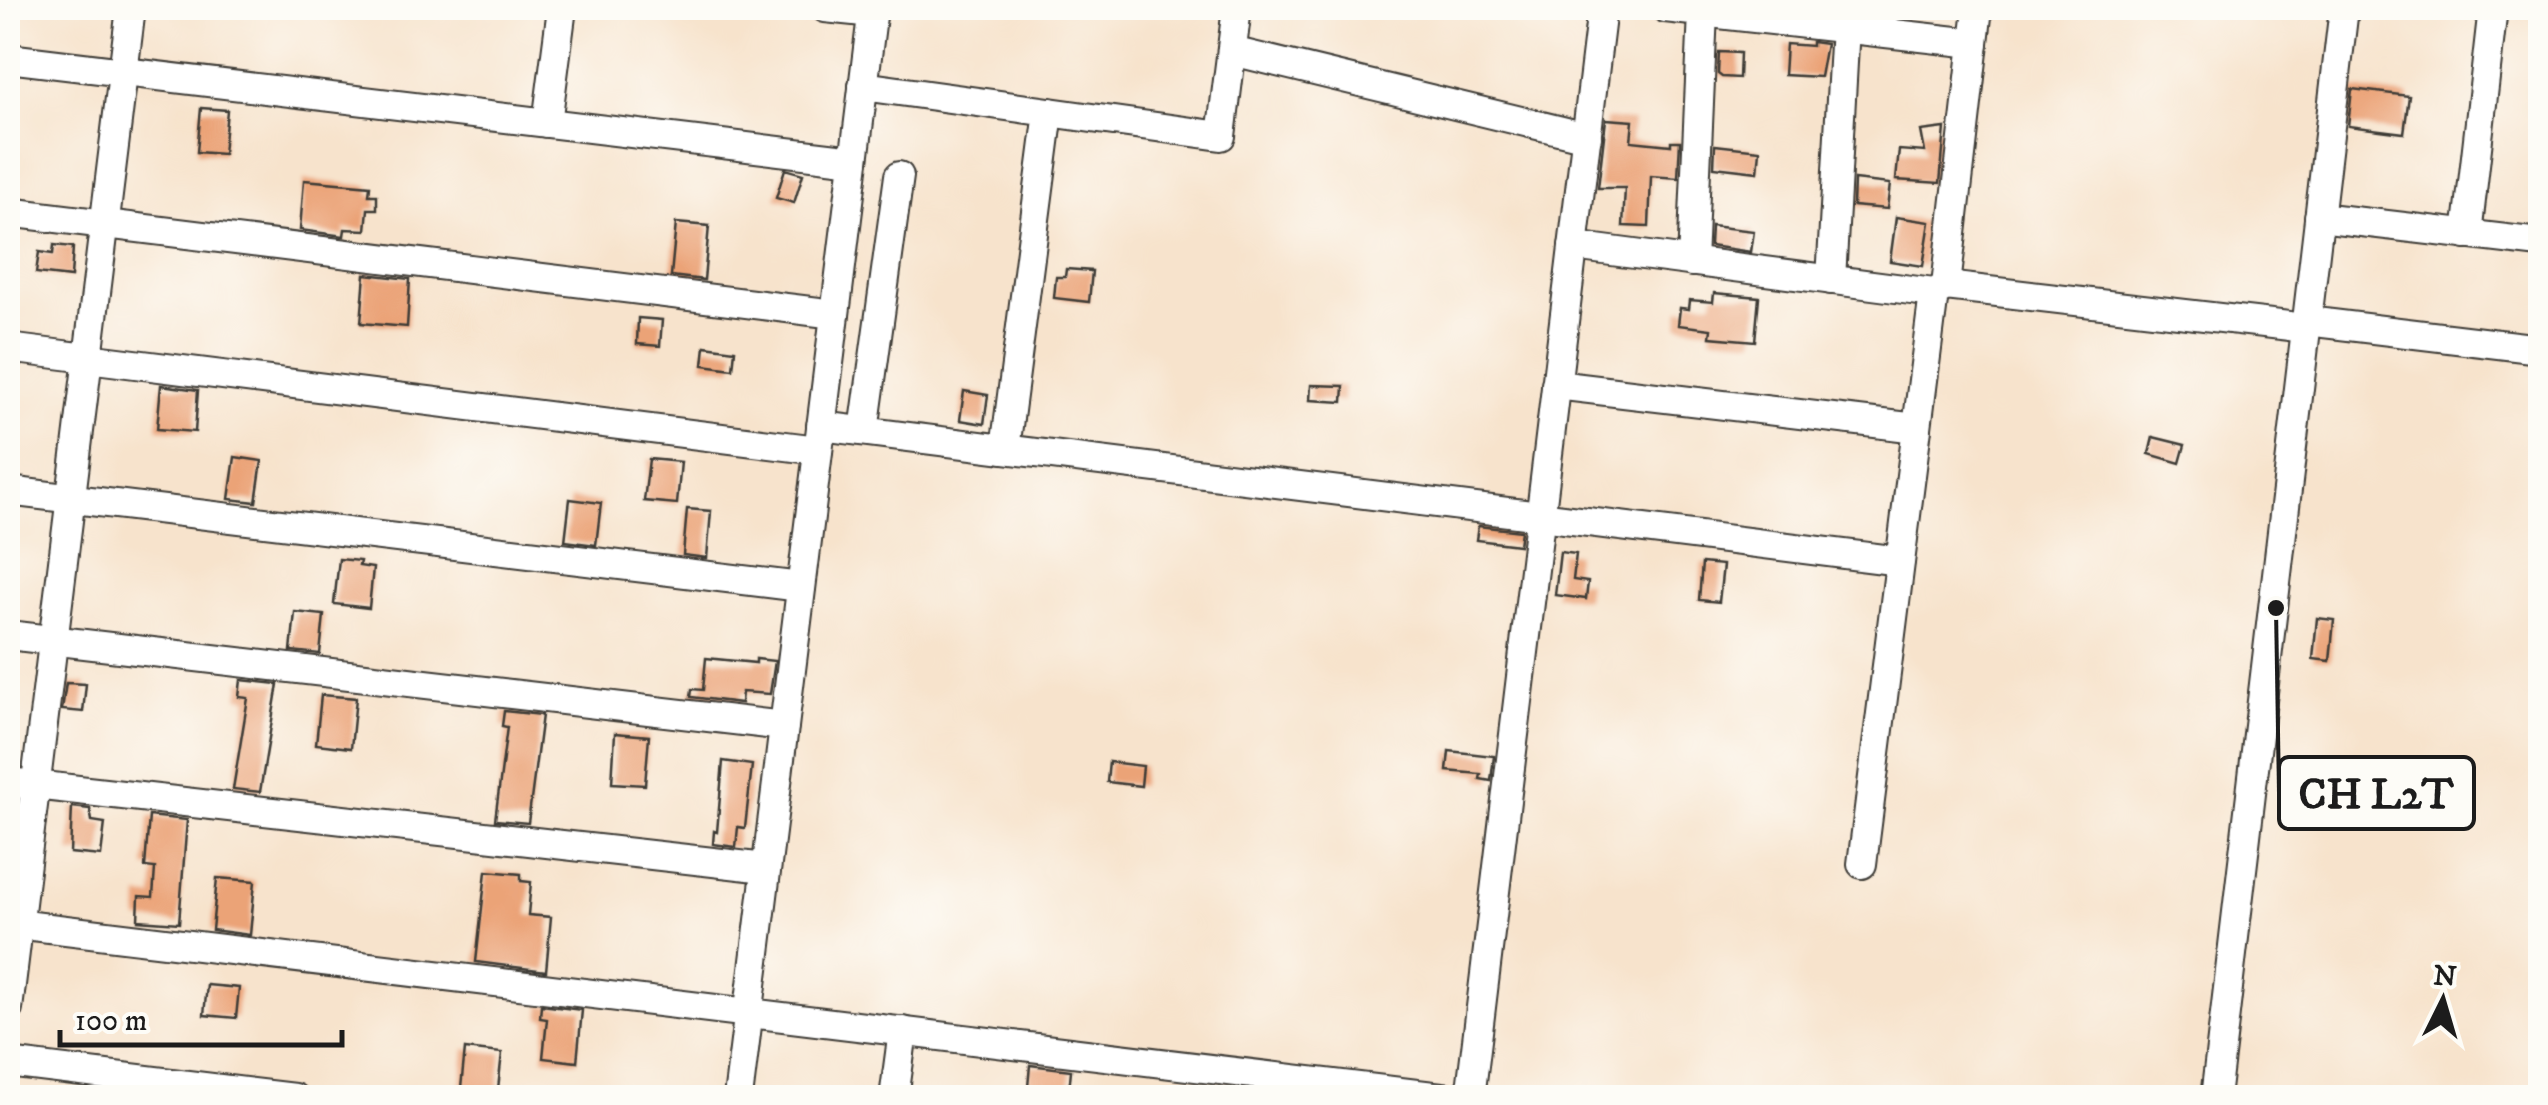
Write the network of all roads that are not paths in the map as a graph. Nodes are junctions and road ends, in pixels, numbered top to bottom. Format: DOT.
graph roads {
  1 [pos="131,8"];
  2 [pos="562,8"];
  3 [pos="825,8"];
  4 [pos="1237,8"];
  5 [pos="1602,8"];
  6 [pos="1665,8"];
  7 [pos="1978,8"];
  8 [pos="2344,8"];
  9 [pos="2494,8"];
  10 [pos="873,10"];
  11 [pos="1703,12"];
  12 [pos="1846,18"];
  13 [pos="1974,42"];
  14 [pos="1232,51"];
  15 [pos="8,58"];
  16 [pos="123,72"];
  17 [pos="864,86"];
  18 [pos="1050,112"];
  19 [pos="547,122"];
  20 [pos="1586,138"];
  21 [pos="854,160"];
  22 [pos="899,176"];
  23 [pos="8,212"];
  24 [pos="2319,217"];
  25 [pos="104,224"];
  26 [pos="2466,234"];
  27 [pos="2540,243"];
  28 [pos="1573,246"];
  29 [pos="1692,262"];
  30 [pos="1831,280"];
  31 [pos="1940,289"];
  32 [pos="835,314"];
  33 [pos="2306,325"];
  34 [pos="8,348"];
  35 [pos="2540,349"];
  36 [pos="88,358"];
  37 [pos="1556,385"];
  38 [pos="1917,428"];
  39 [pos="864,431"];
  40 [pos="820,438"];
  41 [pos="1005,449"];
  42 [pos="8,491"];
  43 [pos="71,498"];
  44 [pos="1540,516"];
  45 [pos="1900,561"];
  46 [pos="802,587"];
  47 [pos="8,635"];
  48 [pos="53,640"];
  49 [pos="784,726"];
  50 [pos="21,784"];
  51 [pos="1862,864"];
  52 [pos="766,868"];
  53 [pos="13,924"];
  54 [pos="8,1009"];
  55 [pos="748,1012"];
  56 [pos="903,1031"];
  57 [pos="8,1064"];
  58 [pos="294,1098"];
  59 [pos="738,1098"];
  60 [pos="894,1098"];
  61 [pos="1450,1098"];
  62 [pos="1470,1098"];
  63 [pos="2215,1098"];
  1 -- 16 [label="street"];
  2 -- 19 [label="street"];
  3 -- 10 [label="street"];
  4 -- 14 [label="street"];
  5 -- 20 [label="street"];
  6 -- 11 [label="street"];
  7 -- 13 [label="street"];
  8 -- 24 [label="street"];
  9 -- 26 [label="street"];
  10 -- 17 [label="street"];
  11 -- 12 [label="street"];
  11 -- 29 [label="street"];
  12 -- 13 [label="street"];
  12 -- 30 [label="street"];
  13 -- 31 [label="street"];
  14 -- 18 [label="street"];
  14 -- 20 [label="street"];
  15 -- 16 [label="street"];
  16 -- 19 [label="street"];
  16 -- 25 [label="street"];
  17 -- 18 [label="street"];
  17 -- 21 [label="street"];
  18 -- 41 [label="street"];
  19 -- 21 [label="street"];
  20 -- 28 [label="street"];
  21 -- 32 [label="street"];
  22 -- 39 [label="street"];
  23 -- 25 [label="street"];
  24 -- 26 [label="street"];
  24 -- 33 [label="street"];
  25 -- 32 [label="street"];
  25 -- 36 [label="street"];
  26 -- 27 [label="street"];
  28 -- 29 [label="street"];
  28 -- 37 [label="street"];
  29 -- 30 [label="street"];
  30 -- 31 [label="street"];
  31 -- 33 [label="street"];
  31 -- 38 [label="street"];
  32 -- 40 [label="street"];
  33 -- 35 [label="street"];
  33 -- 63 [label="street"];
  34 -- 36 [label="street"];
  36 -- 40 [label="street"];
  36 -- 43 [label="street"];
  37 -- 38 [label="street"];
  37 -- 44 [label="street"];
  38 -- 45 [label="street"];
  39 -- 40 [label="street"];
  39 -- 41 [label="street"];
  40 -- 46 [label="street"];
  41 -- 44 [label="street"];
  42 -- 43 [label="street"];
  43 -- 46 [label="street"];
  43 -- 48 [label="street"];
  44 -- 45 [label="street"];
  44 -- 62 [label="street"];
  45 -- 51 [label="street"];
  46 -- 49 [label="street"];
  47 -- 48 [label="street"];
  48 -- 49 [label="street"];
  48 -- 50 [label="street"];
  49 -- 52 [label="street"];
  50 -- 52 [label="street"];
  50 -- 53 [label="street"];
  52 -- 55 [label="street"];
  53 -- 54 [label="street"];
  53 -- 55 [label="street"];
  55 -- 56 [label="street"];
  55 -- 59 [label="street"];
  56 -- 60 [label="street"];
  56 -- 61 [label="street"];
  57 -- 58 [label="street"];
}
